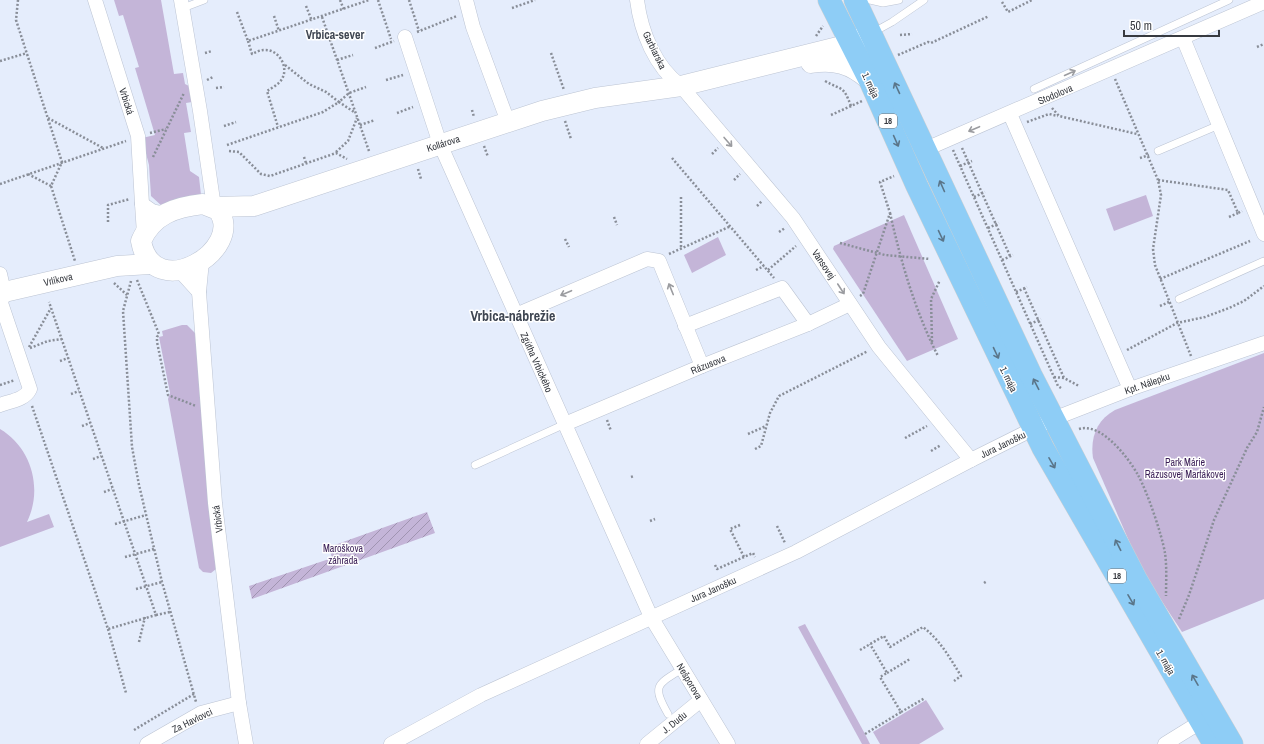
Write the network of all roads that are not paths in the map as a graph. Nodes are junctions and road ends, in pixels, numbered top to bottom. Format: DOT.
graph roads {
  1 [pos="95,0"];
  2 [pos="204,0"];
  3 [pos="638,0"];
  4 [pos="829,0"];
  5 [pos="855,0"];
  6 [pos="870,0"];
  7 [pos="899,0"];
  8 [pos="924,0"];
  9 [pos="1229,0"];
  10 [pos="1264,2"];
  11 [pos="182,4"];
  12 [pos="468,6"];
  13 [pos="872,33"];
  14 [pos="1183,38"];
  15 [pos="399,40"];
  16 [pos="851,42"];
  17 [pos="754,67"];
  18 [pos="675,81"];
  19 [pos="868,89"];
  20 [pos="1038,94"];
  21 [pos="1013,120"];
  22 [pos="508,122"];
  23 [pos="1219,125"];
  24 [pos="440,144"];
  25 [pos="926,149"];
  26 [pos="1158,151"];
  27 [pos="139,201"];
  28 [pos="254,206"];
  29 [pos="214,207"];
  30 [pos="165,214"];
  31 [pos="1264,234"];
  32 [pos="222,236"];
  33 [pos="143,237"];
  34 [pos="202,261"];
  35 [pos="1264,261"];
  36 [pos="150,264"];
  37 [pos="180,271"];
  38 [pos="120,275"];
  39 [pos="1,286"];
  40 [pos="199,292"];
  41 [pos="1179,299"];
  42 [pos="850,304"];
  43 [pos="516,315"];
  44 [pos="808,324"];
  45 [pos="685,326"];
  46 [pos="1264,343"];
  47 [pos="702,366"];
  48 [pos="1130,389"];
  49 [pos="0,405"];
  50 [pos="1053,419"];
  51 [pos="565,424"];
  52 [pos="1033,429"];
  53 [pos="971,460"];
  54 [pos="475,465"];
  55 [pos="651,617"];
  56 [pos="682,668"];
  57 [pos="701,700"];
  58 [pos="239,702"];
  59 [pos="668,714"];
  60 [pos="1208,718"];
  61 [pos="147,744"];
  62 [pos="246,744"];
  63 [pos="391,744"];
  64 [pos="647,744"];
  65 [pos="728,744"];
  66 [pos="1165,744"];
  67 [pos="1214,744"];
  68 [pos="1232,744"];
  1 -- 27 [label="street, Vrbická"];
  2 -- 11 [label="lane"];
  3 -- 18 [label="street, Garbiarska"];
  4 -- 16 [label="main road, 1. mája / 18"];
  5 -- 13 [label="main road, 1. mája / 18"];
  6 -- 7 [label="lane"];
  8 -- 13 [label="lane"];
  20 -- 9 [label="lane, one-way"];
  10 -- 14 [label="street, Stodolova"];
  11 -- 29 [label="street"];
  12 -- 22 [label="street"];
  13 -- 16 [label="street, Kollárova"];
  25 -- 13 [label="main road, 1. mája / 18, one-way"];
  14 -- 20 [label="street, Stodolova"];
  14 -- 23 [label="street"];
  15 -- 24 [label="street, Zgútha Vrbického"];
  16 -- 17 [label="street, Kollárova"];
  16 -- 19 [label="main road, 1. mája / 18"];
  17 -- 18 [label="street, Kollárova"];
  17 -- 19 [label="street"];
  18 -- 22 [label="street, Kollárova"];
  18 -- 42 [label="street, Vansovej, one-way"];
  19 -- 52 [label="main road, 1. mája / 18, one-way"];
  20 -- 21 [label="street, Stodolova"];
  21 -- 25 [label="street, Stodolova, one-way"];
  21 -- 48 [label="street"];
  22 -- 24 [label="street, Kollárova"];
  23 -- 26 [label="lane"];
  23 -- 31 [label="street"];
  24 -- 28 [label="street, Kollárova"];
  24 -- 43 [label="street, Zgútha Vrbického"];
  50 -- 25 [label="main road, 1. mája / 18, one-way"];
  27 -- 30 [label="street"];
  27 -- 33 [label="street, Vrbická"];
  28 -- 29 [label="street, Kollárova"];
  28 -- 32 [label="street, Kollárova"];
  29 -- 30 [label="street"];
  29 -- 32 [label="street"];
  30 -- 33 [label="street"];
  32 -- 34 [label="street"];
  33 -- 36 [label="street"];
  33 -- 38 [label="street"];
  34 -- 37 [label="street"];
  34 -- 40 [label="street, Vrbická"];
  35 -- 41 [label="lane"];
  36 -- 37 [label="street"];
  36 -- 38 [label="street, Vrlíkova"];
  37 -- 40 [label="street"];
  38 -- 39 [label="street, Vrlíkova"];
  39 -- 49 [label="street"];
  40 -- 58 [label="street, Vrbická"];
  42 -- 44 [label="street, Rázusova"];
  42 -- 53 [label="street, Vansovej"];
  45 -- 43 [label="street, one-way"];
  43 -- 51 [label="street, Zgútha Vrbického"];
  44 -- 45 [label="street"];
  44 -- 47 [label="street, Rázusova"];
  45 -- 47 [label="street"];
  46 -- 48 [label="street, Kpt. Nálepku"];
  47 -- 51 [label="street, Rázusova"];
  48 -- 50 [label="street, Kpt. Nálepku"];
  50 -- 52 [label="street, Kpt. Nálepku"];
  60 -- 50 [label="main road, 1. mája / 18, one-way"];
  51 -- 54 [label="lane"];
  51 -- 55 [label="street, Zgútha Vrbického"];
  52 -- 53 [label="street, Jura Janošku"];
  52 -- 60 [label="main road, 1. mája / 18, one-way"];
  53 -- 55 [label="street, Jura Janošku"];
  55 -- 56 [label="street, Nešporova"];
  55 -- 63 [label="street, Jura Janošku"];
  56 -- 57 [label="street, Nešporova"];
  56 -- 59 [label="lane"];
  57 -- 64 [label="street, J. Dudu"];
  57 -- 65 [label="street, Nešporova"];
  58 -- 61 [label="street, Za Havlovci"];
  58 -- 62 [label="street, Vrbická"];
  60 -- 66 [label="street"];
  60 -- 67 [label="main road, 1. mája / 18"];
  60 -- 68 [label="main road, 1. mája / 18"];
}
